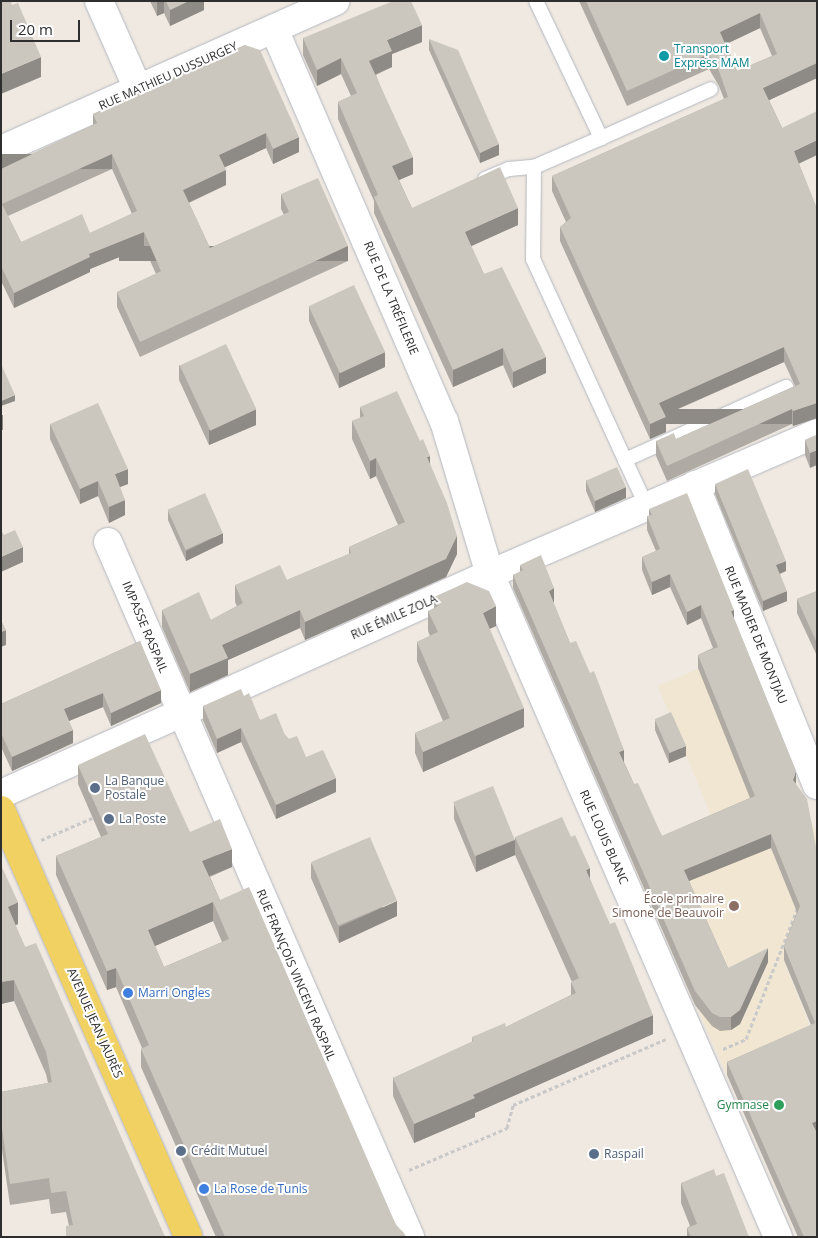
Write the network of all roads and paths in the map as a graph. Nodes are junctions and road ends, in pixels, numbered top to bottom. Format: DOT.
graph roads {
  1 [pos="99,1"];
  2 [pos="335,1"];
  3 [pos="536,1"];
  4 [pos="274,29"];
  5 [pos="138,89"];
  6 [pos="711,89"];
  7 [pos="601,138"];
  8 [pos="1,150"];
  9 [pos="534,167"];
  10 [pos="475,184"];
  11 [pos="786,387"];
  12 [pos="817,432"];
  13 [pos="625,460"];
  14 [pos="695,485"];
  15 [pos="641,494"];
  16 [pos="108,542"];
  17 [pos="490,574"];
  18 [pos="182,712"];
  19 [pos="817,785"];
  20 [pos="1,794"];
  21 [pos="1,810"];
  22 [pos="92,818"];
  23 [pos="38,841"];
  24 [pos="799,904"];
  25 [pos="688,1030"];
  26 [pos="714,1053"];
  27 [pos="386,1181"];
  28 [pos="188,1237"];
  29 [pos="410,1237"];
  30 [pos="778,1237"];
  1 -- 5 [label="street"];
  2 -- 4 [label="street, RUE MATHIEU DUSSURGEY"];
  3 -- 7 [label="lane"];
  4 -- 5 [label="street, RUE MATHIEU DUSSURGEY"];
  4 -- 17 [label="street, RUE DE LA TRÉFILERIE"];
  5 -- 8 [label="street, RUE MATHIEU DUSSURGEY"];
  6 -- 7 [label="lane"];
  7 -- 9 [label="lane"];
  9 -- 10 [label="lane"];
  9 -- 13 [label="lane"];
  11 -- 13 [label="lane"];
  12 -- 14 [label="street, RUE ÉMILE ZOLA"];
  13 -- 15 [label="lane"];
  14 -- 17 [label="street, RUE ÉMILE ZOLA"];
  14 -- 19 [label="street, RUE MADIER DE MONTJAU"];
  16 -- 18 [label="street, IMPASSE RASPAIL"];
  17 -- 18 [label="street, RUE ÉMILE ZOLA"];
  17 -- 25 [label="street, RUE LOUIS BLANC"];
  18 -- 20 [label="street, RUE ÉMILE ZOLA"];
  18 -- 27 [label="street, RUE FRANÇOIS VINCENT RASPAIL"];
  21 -- 28 [label="main road, AVENUE JEAN JAURÈS"];
  22 -- 23 [label="path"];
  24 -- 26 [label="path"];
  25 -- 27 [label="path"];
  25 -- 30 [label="street, RUE LOUIS BLANC"];
  27 -- 29 [label="street, RUE FRANÇOIS VINCENT RASPAIL"];
}
